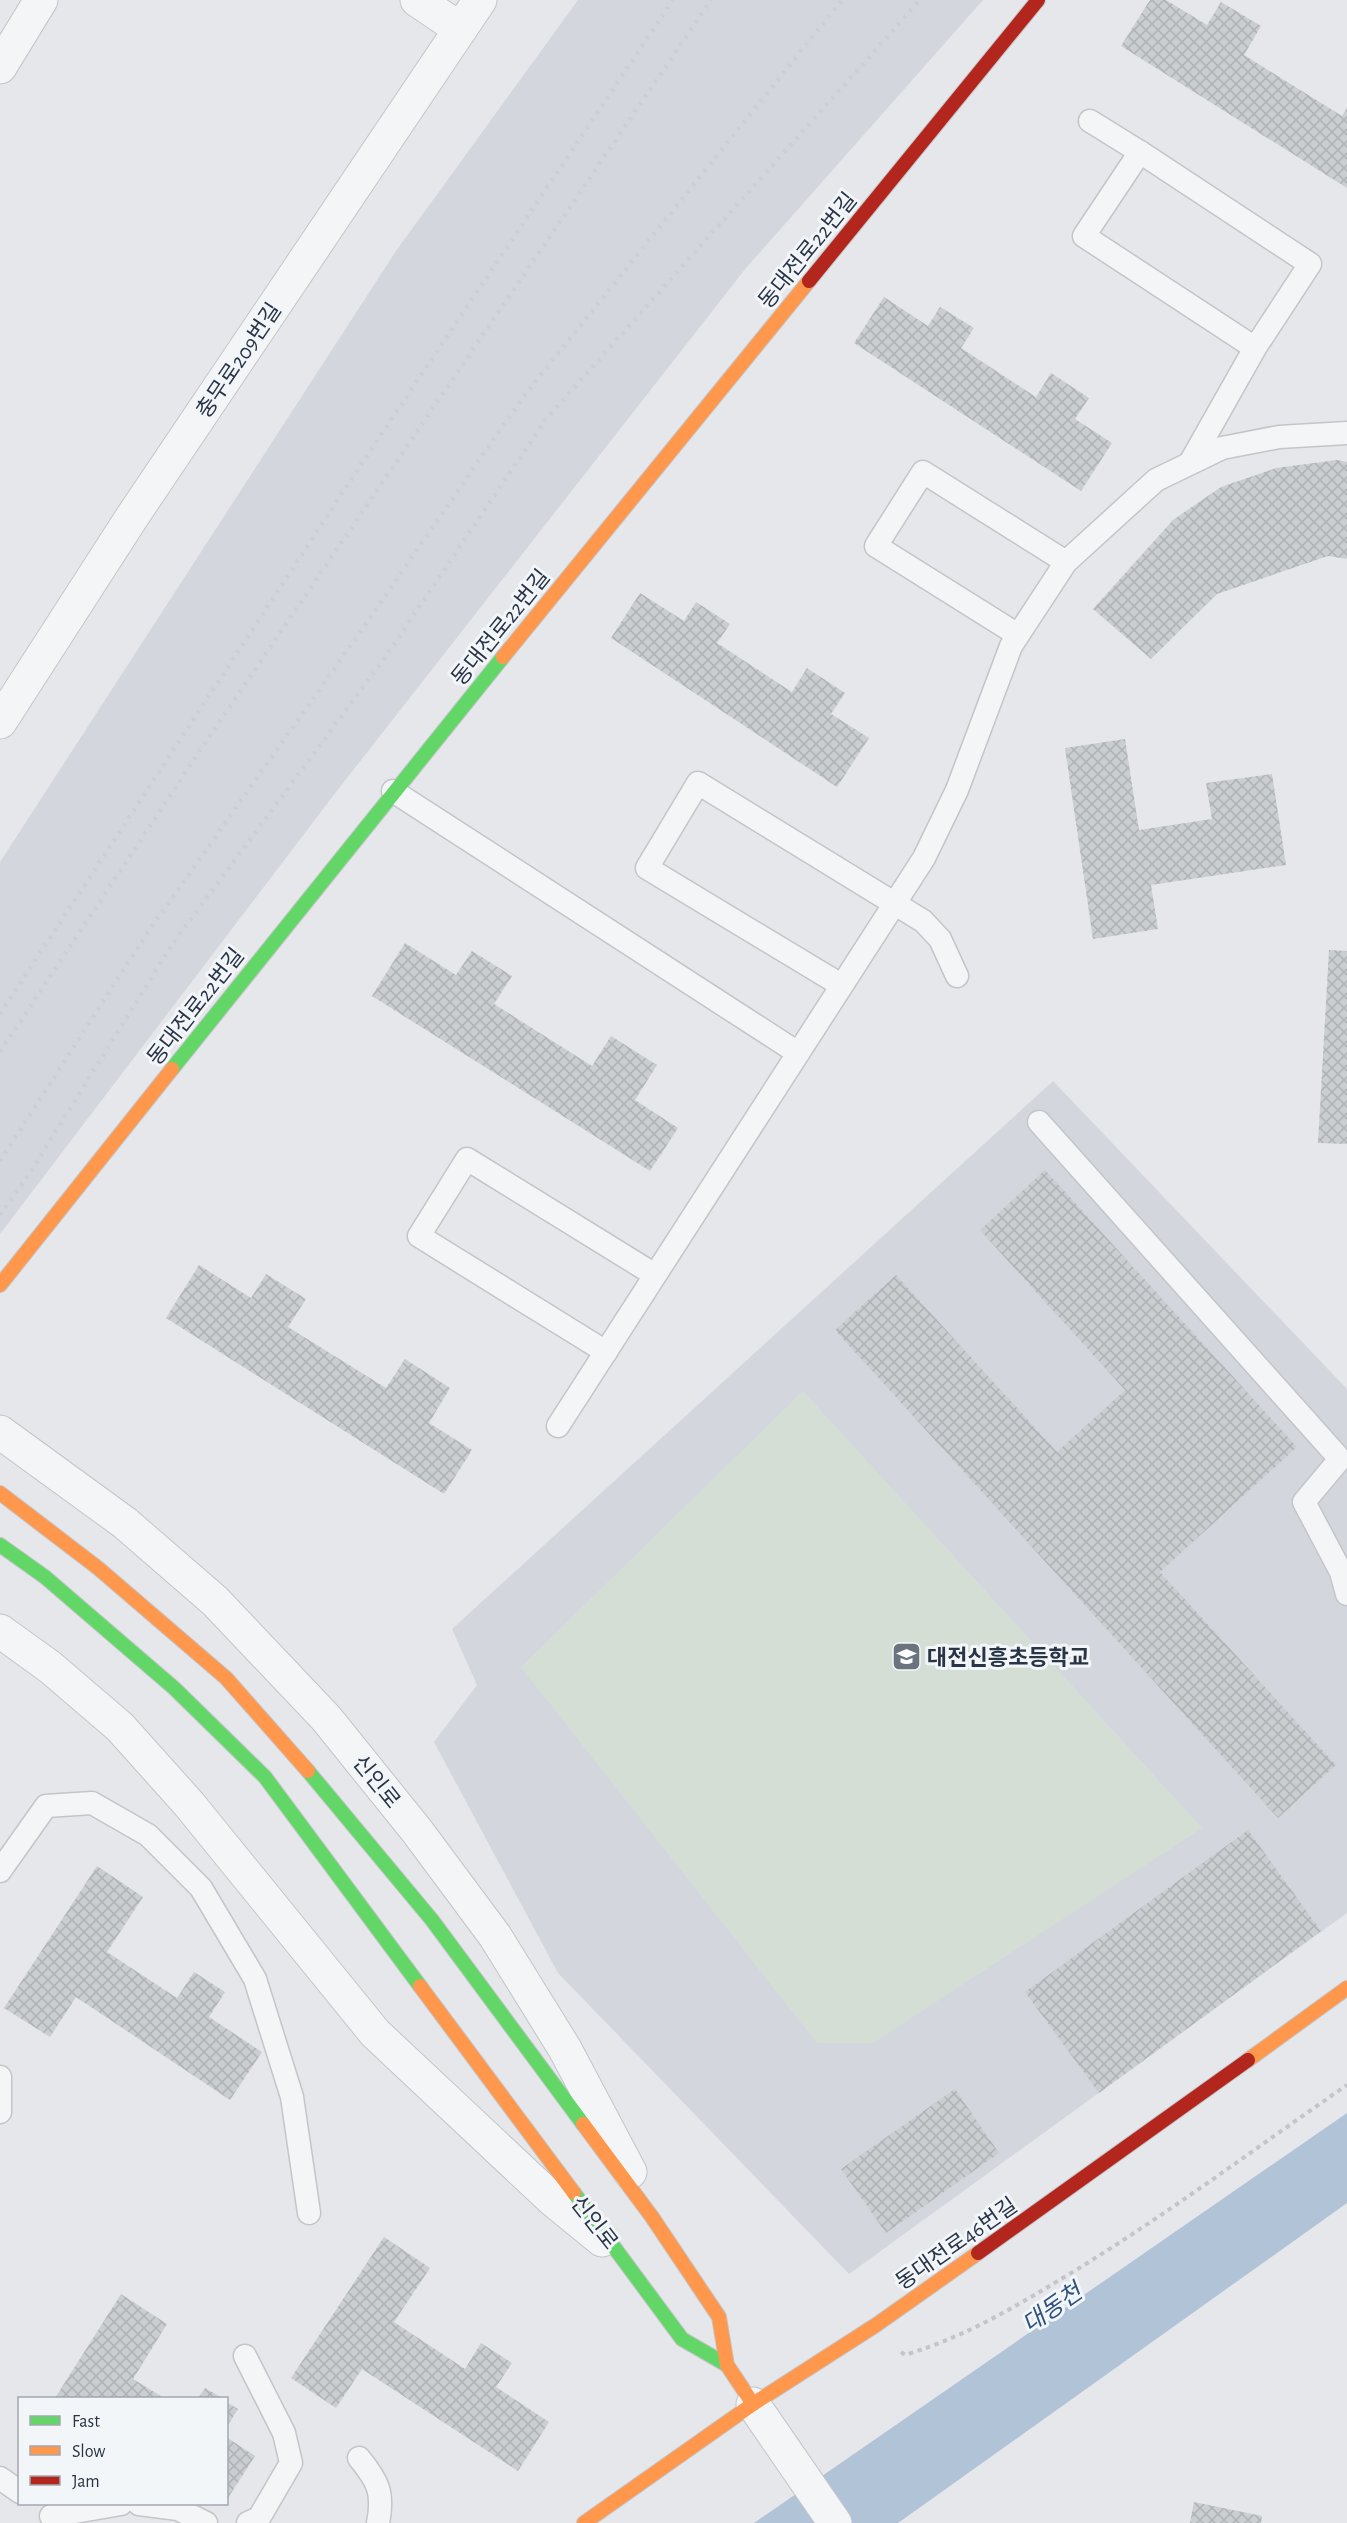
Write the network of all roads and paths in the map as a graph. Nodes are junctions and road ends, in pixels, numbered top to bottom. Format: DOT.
graph roads {
  1 [pos="41,0"];
  2 [pos="417,0"];
  3 [pos="480,0"];
  4 [pos="1038,0"];
  5 [pos="460,29"];
  6 [pos="0,67"];
  7 [pos="1090,121"];
  8 [pos="1140,152"];
  9 [pos="1255,348"];
  10 [pos="1347,433"];
  11 [pos="1190,463"];
  12 [pos="1066,562"];
  13 [pos="1018,635"];
  14 [pos="0,722"];
  15 [pos="393,791"];
  16 [pos="895,902"];
  17 [pos="957,976"];
  18 [pos="841,986"];
  19 [pos="798,1053"];
  20 [pos="1039,1122"];
  21 [pos="655,1275"];
  22 [pos="0,1285"];
  23 [pos="606,1352"];
  24 [pos="558,1426"];
  25 [pos="0,1432"];
  26 [pos="0,1493"];
  27 [pos="0,1545"];
  28 [pos="1347,1594"];
  29 [pos="0,1631"];
  30 [pos="0,1871"];
  31 [pos="1347,1988"];
  32 [pos="0,2078"];
  33 [pos="1347,2085"];
  34 [pos="0,2112"];
  35 [pos="309,2213"];
  36 [pos="652,2217"];
  37 [pos="621,2255"];
  38 [pos="876,2325"];
  39 [pos="245,2356"];
  40 [pos="727,2365"];
  41 [pos="753,2404"];
  42 [pos="359,2458"];
  43 [pos="0,2478"];
  44 [pos="18,2491"];
  45 [pos="114,2505"];
  46 [pos="147,2505"];
  47 [pos="46,2514"];
  48 [pos="258,2521"];
  49 [pos="206,2523"];
  50 [pos="378,2523"];
  51 [pos="584,2523"];
  52 [pos="835,2523"];
  1 -- 6 [label="street"];
  2 -- 5 [label="street"];
  3 -- 5 [label="street, 충무로209번길"];
  4 -- 15 [label="street, 동대전로22번길"];
  5 -- 14 [label="street, 충무로209번길"];
  7 -- 8 [label="lane"];
  8 -- 9 [label="lane"];
  8 -- 9 [label="lane"];
  9 -- 11 [label="lane"];
  10 -- 11 [label="lane"];
  11 -- 12 [label="lane"];
  12 -- 13 [label="lane"];
  12 -- 13 [label="lane"];
  13 -- 16 [label="lane"];
  15 -- 19 [label="lane"];
  15 -- 22 [label="street, 동대전로22번길"];
  16 -- 17 [label="lane"];
  16 -- 18 [label="lane"];
  16 -- 18 [label="lane"];
  18 -- 19 [label="lane"];
  19 -- 21 [label="lane"];
  20 -- 28 [label="lane"];
  21 -- 23 [label="lane"];
  21 -- 23 [label="lane"];
  23 -- 24 [label="lane"];
  25 -- 36 [label="street, 신인로"];
  26 -- 36 [label="street, 신인로"];
  27 -- 37 [label="street, 신인로"];
  29 -- 37 [label="street, 신인로"];
  30 -- 35 [label="lane"];
  31 -- 38 [label="street, 동대전로46번길"];
  32 -- 34 [label="lane"];
  33 -- 38 [label="path"];
  36 -- 40 [label="street, 신인로"];
  37 -- 40 [label="street, 신인로"];
  38 -- 41 [label="street, 동대전로46번길"];
  39 -- 48 [label="lane"];
  40 -- 41 [label="street, 신인로"];
  41 -- 51 [label="street, 동대전로46번길"];
  41 -- 52 [label="street"];
  42 -- 50 [label="lane"];
  43 -- 44 [label="lane"];
  45 -- 47 [label="lane"];
  46 -- 49 [label="lane"];
}
